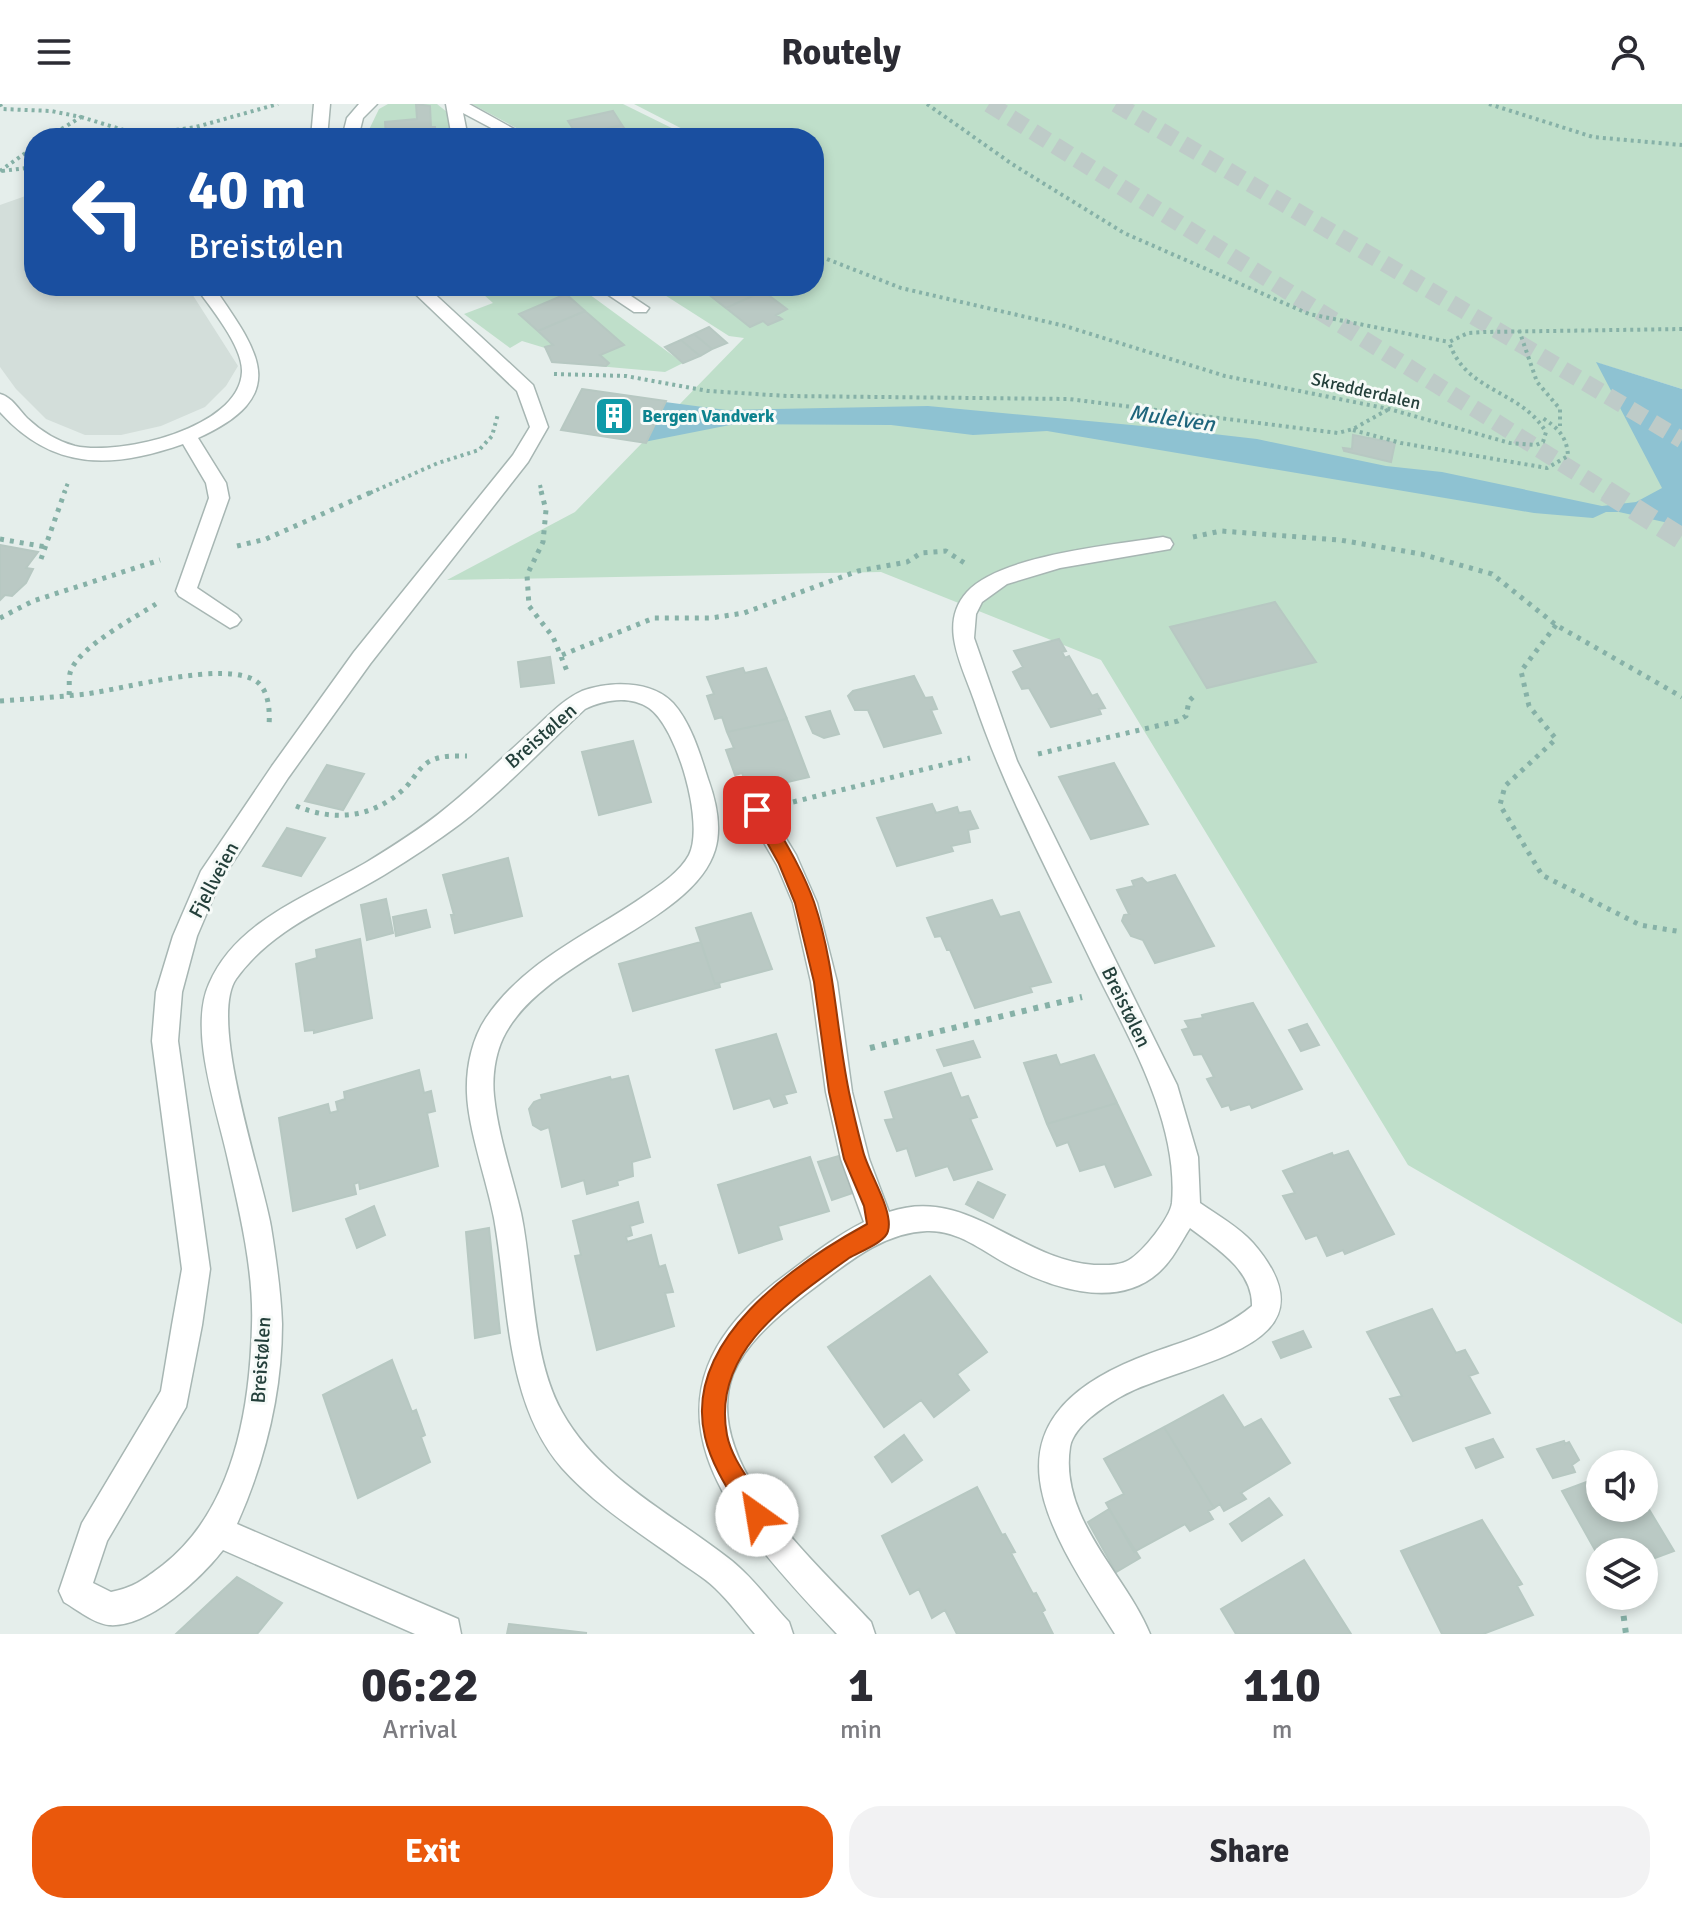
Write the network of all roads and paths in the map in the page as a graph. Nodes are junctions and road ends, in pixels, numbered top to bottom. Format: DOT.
graph roads {
  1 [pos="278,104"];
  2 [pos="322,104"];
  3 [pos="369,104"];
  4 [pos="455,104"];
  5 [pos="927,104"];
  6 [pos="1489,104"];
  7 [pos="1,108"];
  8 [pos="81,117"];
  9 [pos="63,128"];
  10 [pos="117,128"];
  11 [pos="189,128"];
  12 [pos="320,128"];
  13 [pos="352,128"];
  14 [pos="459,128"];
  15 [pos="502,128"];
  16 [pos="1682,145"];
  17 [pos="24,154"];
  18 [pos="24,168"];
  19 [pos="0,171"];
  20 [pos="824,258"];
  21 [pos="210,296"];
  22 [pos="427,296"];
  23 [pos="620,296"];
  24 [pos="640,308"];
  25 [pos="1682,329"];
  26 [pos="1519,330"];
  27 [pos="1449,342"];
  28 [pos="503,367"];
  29 [pos="0,400"];
  30 [pos="1389,409"];
  31 [pos="1532,411"];
  32 [pos="1560,427"];
  33 [pos="1353,429"];
  34 [pos="187,436"];
  35 [pos="79,453"];
  36 [pos="521,458"];
  37 [pos="0,539"];
  38 [pos="1163,544"];
  39 [pos="46,547"];
  40 [pos="199,554"];
  41 [pos="41,559"];
  42 [pos="191,577"];
  43 [pos="1000,579"];
  44 [pos="0,618"];
  45 [pos="230,620"];
  46 [pos="1556,625"];
  47 [pos="562,655"];
  48 [pos="1196,694"];
  49 [pos="69,695"];
  50 [pos="1682,697"];
  51 [pos="0,701"];
  52 [pos="577,703"];
  53 [pos="475,755"];
  54 [pos="1004,756"];
  55 [pos="280,772"];
  56 [pos="757,810"];
  57 [pos="1682,932"];
  58 [pos="1089,995"];
  59 [pos="858,1051"];
  60 [pos="1186,1209"];
  61 [pos="879,1229"];
  62 [pos="217,1531"];
  63 [pos="75,1591"];
  64 [pos="1623,1610"];
  65 [pos="446,1631"];
  66 [pos="777,1634"];
  67 [pos="859,1634"];
  68 [pos="1134,1634"];
  69 [pos="1626,1634"];
  1 -- 11 [label="path"];
  2 -- 12 [label="street"];
  3 -- 13 [label="street"];
  4 -- 14 [label="street"];
  4 -- 15 [label="street"];
  5 -- 27 [label="path"];
  6 -- 16 [label="path"];
  7 -- 8 [label="path"];
  8 -- 9 [label="path"];
  8 -- 10 [label="path"];
  17 -- 19 [label="path"];
  18 -- 19 [label="path"];
  20 -- 30 [label="path, Skredderdalen"];
  21 -- 34 [label="street"];
  22 -- 28 [label="street, Fjellveien"];
  23 -- 24 [label="street"];
  25 -- 26 [label="path"];
  26 -- 27 [label="path"];
  26 -- 32 [label="path"];
  27 -- 31 [label="path"];
  28 -- 33 [label="path"];
  28 -- 36 [label="street, Fjellveien"];
  28 -- 40 [label="path"];
  29 -- 35 [label="street"];
  30 -- 31 [label="path, Skredderdalen"];
  30 -- 33 [label="path"];
  31 -- 32 [label="path"];
  32 -- 33 [label="path"];
  34 -- 35 [label="street"];
  34 -- 40 [label="street"];
  35 -- 39 [label="path"];
  36 -- 47 [label="path"];
  36 -- 55 [label="street, Fjellveien"];
  37 -- 39 [label="path"];
  38 -- 43 [label="street, Breistølen"];
  38 -- 46 [label="path"];
  39 -- 41 [label="path"];
  40 -- 42 [label="street"];
  40 -- 44 [label="path"];
  42 -- 45 [label="street"];
  42 -- 49 [label="path"];
  43 -- 47 [label="path"];
  43 -- 54 [label="street, Breistølen"];
  46 -- 50 [label="path"];
  46 -- 57 [label="path"];
  47 -- 52 [label="path"];
  48 -- 54 [label="path"];
  49 -- 51 [label="path"];
  49 -- 55 [label="path"];
  52 -- 62 [label="street, Breistølen"];
  52 -- 66 [label="street, Breistølen"];
  53 -- 55 [label="path"];
  54 -- 56 [label="path"];
  54 -- 60 [label="street, Breistølen"];
  55 -- 63 [label="street, Fjellveien"];
  56 -- 61 [label="street"];
  58 -- 59 [label="path"];
  60 -- 61 [label="street"];
  60 -- 68 [label="street"];
  61 -- 67 [label="street"];
  62 -- 63 [label="street, Breistølen"];
  62 -- 65 [label="street"];
  64 -- 69 [label="path"];
}
